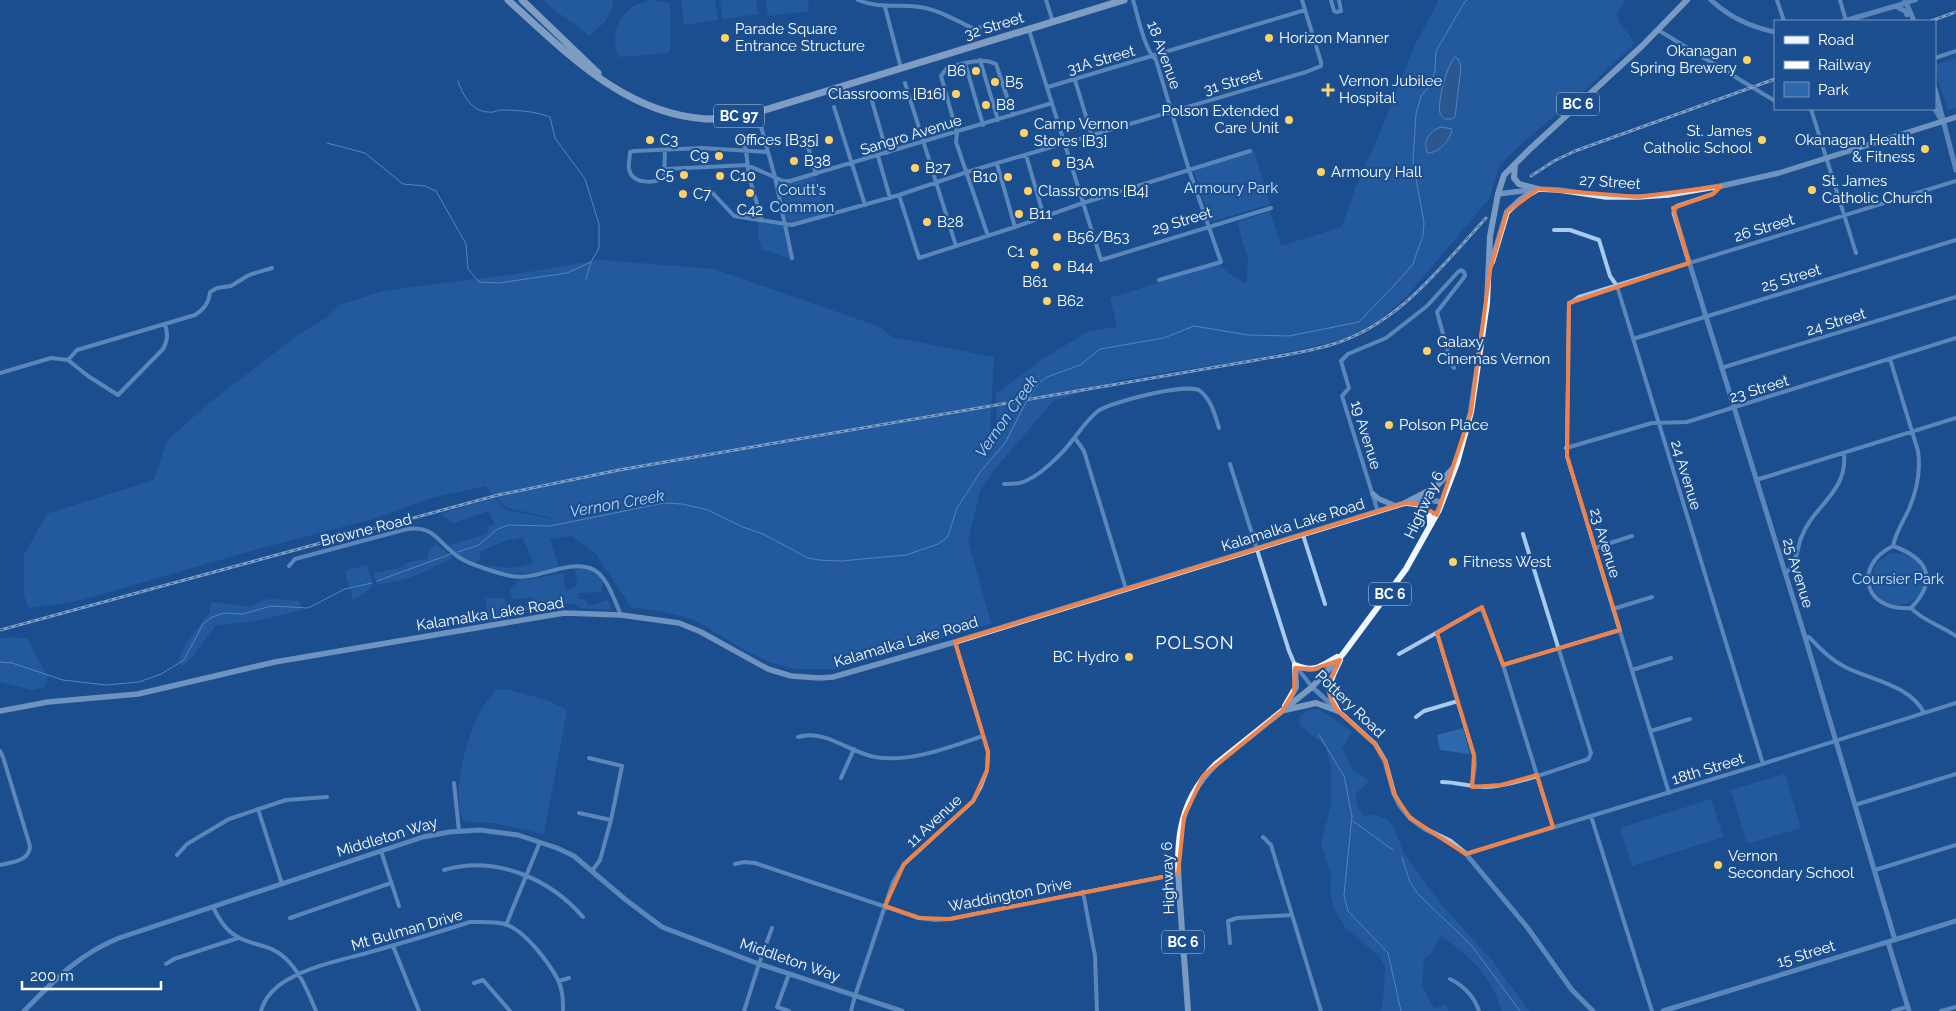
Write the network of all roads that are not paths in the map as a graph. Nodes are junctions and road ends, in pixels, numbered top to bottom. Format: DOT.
graph roads {
  1 [pos="508,0"];
  2 [pos="522,0"];
  3 [pos="858,0"];
  4 [pos="1046,0"];
  5 [pos="1124,0"];
  6 [pos="1133,0"];
  7 [pos="1302,0"];
  8 [pos="1331,0"];
  9 [pos="1339,0"];
  10 [pos="1681,0"];
  11 [pos="1687,0"];
  12 [pos="1711,0"];
  13 [pos="1777,0"];
  14 [pos="1840,0"];
  15 [pos="1916,0"];
  16 [pos="1905,2"];
  17 [pos="1106,3"];
  18 [pos="885,7"];
  19 [pos="1891,8"];
  20 [pos="1305,10"];
  21 [pos="1675,12"];
  22 [pos="1908,18"];
  23 [pos="1010,19"];
  24 [pos="1784,20"];
  25 [pos="1845,20"];
  26 [pos="1849,20"];
  27 [pos="1914,20"];
  28 [pos="1053,22"];
  29 [pos="1029,30"];
  30 [pos="1658,30"];
  31 [pos="1774,32"];
  32 [pos="1956,51"];
  33 [pos="1152,57"];
  34 [pos="1936,58"];
  35 [pos="980,60"];
  36 [pos="965,63"];
  37 [pos="902,68"];
  38 [pos="1075,80"];
  39 [pos="609,84"];
  40 [pos="905,84"];
  41 [pos="1048,87"];
  42 [pos="1936,92"];
  43 [pos="1774,100"];
  44 [pos="872,101"];
  45 [pos="1052,103"];
  46 [pos="834,107"];
  47 [pos="1811,110"];
  48 [pos="1936,110"];
  49 [pos="1172,112"];
  50 [pos="1013,115"];
  51 [pos="1956,117"];
  52 [pos="998,120"];
  53 [pos="1942,122"];
  54 [pos="760,123"];
  55 [pos="983,125"];
  56 [pos="957,133"];
  57 [pos="741,135"];
  58 [pos="1092,136"];
  59 [pos="923,142"];
  60 [pos="807,143"];
  61 [pos="1065,144"];
  62 [pos="665,150"];
  63 [pos="746,150"];
  64 [pos="1250,151"];
  65 [pos="766,152"];
  66 [pos="887,153"];
  67 [pos="1026,155"];
  68 [pos="878,156"];
  69 [pos="1826,158"];
  70 [pos="852,164"];
  71 [pos="997,164"];
  72 [pos="1515,164"];
  73 [pos="747,165"];
  74 [pos="666,169"];
  75 [pos="1189,170"];
  76 [pos="1956,170"];
  77 [pos="967,172"];
  78 [pos="816,174"];
  79 [pos="775,177"];
  80 [pos="1956,181"];
  81 [pos="936,183"];
  82 [pos="1721,186"];
  83 [pos="709,189"];
  84 [pos="1538,189"];
  85 [pos="1498,194"];
  86 [pos="899,195"];
  87 [pos="890,198"];
  88 [pos="1083,203"];
  89 [pos="866,205"];
  90 [pos="1271,208"];
  91 [pos="1674,213"];
  92 [pos="1844,215"];
  93 [pos="1044,217"];
  94 [pos="762,220"];
  95 [pos="785,223"];
  96 [pos="1208,226"];
  97 [pos="1014,228"];
  98 [pos="1554,230"];
  99 [pos="988,236"];
  100 [pos="1956,240"];
  101 [pos="956,246"];
  102 [pos="1856,253"];
  103 [pos="792,258"];
  104 [pos="1689,263"];
  105 [pos="272,268"];
  106 [pos="1490,270"];
  107 [pos="1159,280"];
  108 [pos="1617,286"];
  109 [pos="1579,297"];
  110 [pos="1956,297"];
  111 [pos="1705,316"];
  112 [pos="165,324"];
  113 [pos="1956,338"];
  114 [pos="1633,339"];
  115 [pos="1890,359"];
  116 [pos="68,360"];
  117 [pos="1454,368"];
  118 [pos="1722,368"];
  119 [pos="0,373"];
  120 [pos="1734,408"];
  121 [pos="1956,418"];
  122 [pos="1660,422"];
  123 [pos="1219,428"];
  124 [pos="1912,431"];
  125 [pos="1075,438"];
  126 [pos="1566,448"];
  127 [pos="1844,453"];
  128 [pos="1457,463"];
  129 [pos="1230,464"];
  130 [pos="1756,480"];
  131 [pos="1004,484"];
  132 [pos="1373,494"];
  133 [pos="1442,502"];
  134 [pos="1405,503"];
  135 [pos="1396,506"];
  136 [pos="1378,512"];
  137 [pos="1430,528"];
  138 [pos="1523,534"];
  139 [pos="1303,535"];
  140 [pos="1632,536"];
  141 [pos="1893,546"];
  142 [pos="1595,548"];
  143 [pos="1256,549"];
  144 [pos="289,566"];
  145 [pos="1785,573"];
  146 [pos="1126,589"];
  147 [pos="1652,597"];
  148 [pos="1325,604"];
  149 [pos="1911,608"];
  150 [pos="1614,609"];
  151 [pos="621,615"];
  152 [pos="1620,630"];
  153 [pos="1437,633"];
  154 [pos="1956,636"];
  155 [pos="1805,637"];
  156 [pos="955,642"];
  157 [pos="1558,649"];
  158 [pos="1343,654"];
  159 [pos="1399,654"];
  160 [pos="1671,658"];
  161 [pos="1295,665"];
  162 [pos="1504,665"];
  163 [pos="1632,670"];
  164 [pos="1312,687"];
  165 [pos="1458,701"];
  166 [pos="1956,703"];
  167 [pos="0,711"];
  168 [pos="1282,711"];
  169 [pos="1338,711"];
  170 [pos="1924,713"];
  171 [pos="1416,717"];
  172 [pos="1690,719"];
  173 [pos="1651,731"];
  174 [pos="983,736"];
  175 [pos="798,737"];
  176 [pos="1836,741"];
  177 [pos="854,749"];
  178 [pos="0,752"];
  179 [pos="589,758"];
  180 [pos="1763,764"];
  181 [pos="1956,774"];
  182 [pos="1537,775"];
  183 [pos="841,778"];
  184 [pos="1442,782"];
  185 [pos="454,783"];
  186 [pos="1472,786"];
  187 [pos="1669,793"];
  188 [pos="327,797"];
  189 [pos="1855,805"];
  190 [pos="258,809"];
  191 [pos="580,813"];
  192 [pos="1591,816"];
  193 [pos="611,820"];
  194 [pos="1553,827"];
  195 [pos="459,831"];
  196 [pos="1263,837"];
  197 [pos="540,842"];
  198 [pos="1956,845"];
  199 [pos="381,851"];
  200 [pos="1466,854"];
  201 [pos="177,855"];
  202 [pos="735,864"];
  203 [pos="0,866"];
  204 [pos="444,870"];
  205 [pos="1875,870"];
  206 [pos="592,871"];
  207 [pos="526,874"];
  208 [pos="1178,874"];
  209 [pos="391,883"];
  210 [pos="282,884"];
  211 [pos="1083,892"];
  212 [pos="399,906"];
  213 [pos="885,906"];
  214 [pos="214,907"];
  215 [pos="1292,915"];
  216 [pos="584,917"];
  217 [pos="290,918"];
  218 [pos="1956,922"];
  219 [pos="506,925"];
  220 [pos="772,928"];
  221 [pos="238,938"];
  222 [pos="1895,940"];
  223 [pos="1888,942"];
  224 [pos="1230,943"];
  225 [pos="393,946"];
  226 [pos="166,964"];
  227 [pos="758,964"];
  228 [pos="789,974"];
  229 [pos="299,975"];
  230 [pos="569,978"];
  231 [pos="1450,978"];
  232 [pos="558,981"];
  233 [pos="474,983"];
  234 [pos="855,996"];
  235 [pos="1956,1007"];
  236 [pos="1908,1009"];
  237 [pos="24,1011"];
  238 [pos="261,1011"];
  239 [pos="316,1011"];
  240 [pos="419,1011"];
  241 [pos="510,1011"];
  242 [pos="563,1011"];
  243 [pos="744,1011"];
  244 [pos="789,1011"];
  245 [pos="851,1011"];
  246 [pos="901,1011"];
  247 [pos="1097,1011"];
  248 [pos="1188,1011"];
  249 [pos="1321,1011"];
  250 [pos="1479,1011"];
  251 [pos="1593,1011"];
  252 [pos="1652,1011"];
  253 [pos="1663,1011"];
  254 [pos="1893,1011"];
  255 [pos="1941,1011"];
  1 -- 39 [label="highway, BC 97"];
  2 -- 39 [label="highway, BC 97"];
  3 -- 18 [label="street"];
  4 -- 28 [label="street"];
  5 -- 17 [label="highway, 32 Street / BC 97"];
  6 -- 33 [label="street, 18 Avenue"];
  7 -- 20 [label="street"];
  8 -- 9 [label="street"];
  10 -- 21 [label="main road"];
  11 -- 21 [label="main road, Highway 6 / BC 6"];
  12 -- 31 [label="street"];
  13 -- 24 [label="street"];
  14 -- 25 [label="street"];
  15 -- 16 [label="street"];
  16 -- 19 [label="street"];
  16 -- 22 [label="street"];
  16 -- 27 [label="street"];
  17 -- 28 [label="highway, 32 Street / BC 97"];
  18 -- 23 [label="street"];
  18 -- 37 [label="street"];
  19 -- 22 [label="street"];
  19 -- 26 [label="street"];
  20 -- 33 [label="street, 31A Street"];
  20 -- 49 [label="street, 31 Street"];
  21 -- 30 [label="main road, Highway 6 / BC 6"];
  28 -- 29 [label="highway, 32 Street / BC 97"];
  29 -- 37 [label="highway, 32 Street / BC 97"];
  29 -- 41 [label="street"];
  30 -- 43 [label="street"];
  30 -- 72 [label="main road, Highway 6 / BC 6"];
  32 -- 34 [label="street"];
  33 -- 38 [label="street, 31A Street"];
  33 -- 49 [label="street, 18 Avenue"];
  35 -- 36 [label="street"];
  35 -- 50 [label="street"];
  35 -- 52 [label="street"];
  36 -- 55 [label="street"];
  36 -- 56 [label="street"];
  37 -- 39 [label="highway, BC 97"];
  38 -- 41 [label="street, 31A Street"];
  38 -- 58 [label="street"];
  40 -- 59 [label="street"];
  41 -- 45 [label="street"];
  42 -- 53 [label="street"];
  44 -- 66 [label="street"];
  45 -- 50 [label="street, Sangro Avenue"];
  45 -- 61 [label="street"];
  46 -- 70 [label="street"];
  47 -- 69 [label="street"];
  48 -- 53 [label="street"];
  49 -- 58 [label="street, 31 Street"];
  49 -- 75 [label="street, 18 Avenue"];
  50 -- 52 [label="street, Sangro Avenue"];
  51 -- 53 [label="main road, 27 Street"];
  52 -- 55 [label="street, Sangro Avenue"];
  53 -- 69 [label="main road, 27 Street"];
  53 -- 76 [label="street"];
  54 -- 65 [label="street"];
  55 -- 56 [label="street, Sangro Avenue"];
  56 -- 59 [label="street, Sangro Avenue"];
  56 -- 77 [label="street"];
  57 -- 63 [label="street"];
  58 -- 61 [label="street, 31 Street"];
  59 -- 66 [label="street, Sangro Avenue"];
  59 -- 81 [label="street"];
  60 -- 78 [label="street"];
  61 -- 67 [label="street, 31 Street"];
  61 -- 88 [label="street"];
  62 -- 63 [label="street"];
  62 -- 74 [label="street"];
  62 -- 74 [label="street"];
  63 -- 65 [label="street"];
  63 -- 73 [label="street"];
  64 -- 75 [label="street"];
  65 -- 79 [label="street"];
  66 -- 68 [label="street, Sangro Avenue"];
  67 -- 71 [label="street, 31 Street"];
  67 -- 93 [label="street"];
  68 -- 70 [label="street, Sangro Avenue"];
  68 -- 87 [label="street"];
  69 -- 82 [label="main road, 27 Street"];
  69 -- 92 [label="street"];
  70 -- 78 [label="street, Sangro Avenue"];
  70 -- 89 [label="street"];
  71 -- 77 [label="street, 31 Street"];
  71 -- 97 [label="street"];
  72 -- 84 [label="main road"];
  72 -- 85 [label="main road, Highway 6 / BC 6"];
  73 -- 74 [label="street"];
  73 -- 79 [label="street, Sangro Avenue"];
  73 -- 94 [label="street"];
  75 -- 88 [label="street"];
  75 -- 96 [label="street, 18 Avenue"];
  77 -- 81 [label="street, 31 Street"];
  77 -- 99 [label="street"];
  78 -- 79 [label="street, Sangro Avenue"];
  79 -- 95 [label="street"];
  80 -- 92 [label="street, 26 Street"];
  81 -- 86 [label="street, 31 Street"];
  81 -- 101 [label="street"];
  82 -- 84 [label="main road, 27 Street"];
  82 -- 91 [label="street, 27 Street"];
  83 -- 94 [label="street, 31 Street"];
  84 -- 85 [label="main road, 27 Street"];
  84 -- 106 [label="main road"];
  85 -- 106 [label="main road, Highway 6 / BC 6"];
  86 -- 87 [label="street, 31 Street"];
  86 -- 101 [label="street"];
  87 -- 89 [label="street, 31 Street"];
  88 -- 93 [label="street"];
  88 -- 96 [label="street, 29 Street"];
  89 -- 95 [label="street, 31 Street"];
  90 -- 96 [label="street, 29 Street"];
  91 -- 104 [label="street, 25 Avenue"];
  92 -- 102 [label="street"];
  92 -- 104 [label="street, 26 Street"];
  93 -- 97 [label="street"];
  94 -- 95 [label="street, 31 Street"];
  95 -- 103 [label="street"];
  96 -- 107 [label="street, 18 Avenue"];
  97 -- 99 [label="street"];
  98 -- 108 [label="street, 24 Avenue"];
  99 -- 101 [label="street"];
  100 -- 111 [label="street, 25 Street"];
  104 -- 108 [label="street, 26 Street"];
  104 -- 111 [label="street, 25 Avenue"];
  105 -- 112 [label="street"];
  106 -- 128 [label="main road, Highway 6 / BC 6"];
  108 -- 109 [label="street, 26 Street"];
  108 -- 114 [label="street, 24 Avenue"];
  109 -- 126 [label="street, 23 Avenue"];
  110 -- 118 [label="street, 24 Street"];
  111 -- 114 [label="street, 25 Street"];
  111 -- 118 [label="street, 25 Avenue"];
  112 -- 116 [label="street"];
  112 -- 116 [label="street"];
  113 -- 115 [label="street, 23 Street"];
  114 -- 122 [label="street, 24 Avenue"];
  115 -- 120 [label="street, 23 Street"];
  115 -- 124 [label="street"];
  116 -- 119 [label="street"];
  117 -- 132 [label="street, 19 Avenue"];
  118 -- 120 [label="street, 25 Avenue"];
  120 -- 122 [label="street, 23 Street"];
  120 -- 130 [label="street, 25 Avenue"];
  121 -- 124 [label="street"];
  122 -- 126 [label="street, 23 Street"];
  122 -- 180 [label="street, 24 Avenue"];
  123 -- 125 [label="street"];
  124 -- 127 [label="street"];
  124 -- 141 [label="street"];
  125 -- 131 [label="street"];
  125 -- 146 [label="street"];
  126 -- 142 [label="street, 23 Avenue"];
  127 -- 130 [label="street"];
  127 -- 145 [label="street"];
  128 -- 133 [label="main road, Highway 6 / BC 6"];
  128 -- 134 [label="main road"];
  129 -- 143 [label="street, Pottery Road"];
  130 -- 145 [label="street, 25 Avenue"];
  132 -- 135 [label="main road"];
  132 -- 136 [label="street, 19 Avenue"];
  133 -- 134 [label="main road, Kalamalka Lake Road"];
  133 -- 137 [label="main road, Highway 6 / BC 6"];
  134 -- 135 [label="main road, Kalamalka Lake Road"];
  134 -- 137 [label="main road"];
  135 -- 136 [label="main road, Kalamalka Lake Road"];
  136 -- 139 [label="main road, Kalamalka Lake Road"];
  137 -- 158 [label="main road, Highway 6 / BC 6"];
  138 -- 157 [label="street"];
  139 -- 143 [label="main road, Kalamalka Lake Road"];
  139 -- 148 [label="street"];
  140 -- 142 [label="street"];
  141 -- 149 [label="street"];
  141 -- 149 [label="street"];
  142 -- 150 [label="street, 23 Avenue"];
  143 -- 146 [label="main road, Kalamalka Lake Road"];
  143 -- 161 [label="street, Pottery Road"];
  144 -- 151 [label="street, Browne Road"];
  145 -- 155 [label="street, 25 Avenue"];
  146 -- 156 [label="main road, Kalamalka Lake Road"];
  147 -- 150 [label="street"];
  149 -- 154 [label="street"];
  150 -- 152 [label="street, 23 Avenue"];
  151 -- 156 [label="main road, Kalamalka Lake Road"];
  151 -- 167 [label="main road, Kalamalka Lake Road"];
  152 -- 157 [label="street"];
  152 -- 163 [label="street, 23 Avenue"];
  153 -- 159 [label="street"];
  153 -- 162 [label="street"];
  153 -- 165 [label="street"];
  155 -- 170 [label="street"];
  155 -- 176 [label="street, 25 Avenue"];
  156 -- 174 [label="street, 11 Avenue"];
  157 -- 162 [label="street"];
  157 -- 182 [label="street"];
  158 -- 161 [label="main road"];
  158 -- 164 [label="main road, Highway 6 / BC 6"];
  158 -- 169 [label="main road"];
  160 -- 163 [label="street"];
  161 -- 164 [label="street, Pottery Road"];
  161 -- 168 [label="main road"];
  162 -- 182 [label="street"];
  163 -- 173 [label="street, 23 Avenue"];
  164 -- 168 [label="main road, Highway 6 / BC 6"];
  164 -- 169 [label="street, Pottery Road"];
  165 -- 171 [label="street"];
  165 -- 186 [label="street"];
  166 -- 170 [label="street, 18th Street"];
  168 -- 169 [label="main road"];
  168 -- 208 [label="main road, Highway 6 / BC 6"];
  169 -- 200 [label="street, Pottery Road"];
  170 -- 176 [label="street, 18th Street"];
  172 -- 173 [label="street"];
  173 -- 187 [label="street, 23 Avenue"];
  174 -- 177 [label="street"];
  174 -- 213 [label="street, 11 Avenue"];
  175 -- 177 [label="street"];
  176 -- 180 [label="street, 18th Street"];
  176 -- 189 [label="street, 25 Avenue"];
  177 -- 183 [label="street"];
  178 -- 203 [label="street"];
  179 -- 193 [label="street"];
  180 -- 187 [label="street, 18th Street"];
  181 -- 189 [label="street"];
  182 -- 186 [label="street"];
  182 -- 194 [label="street"];
  184 -- 186 [label="street"];
  185 -- 195 [label="street"];
  187 -- 192 [label="street, 18th Street"];
  188 -- 190 [label="street"];
  189 -- 205 [label="street, 25 Avenue"];
  190 -- 201 [label="street"];
  190 -- 210 [label="street"];
  191 -- 193 [label="street"];
  192 -- 194 [label="street, 18th Street"];
  192 -- 252 [label="street"];
  193 -- 206 [label="street"];
  194 -- 200 [label="street, 18th Street"];
  195 -- 197 [label="street, Middleton Way"];
  195 -- 199 [label="street, Middleton Way"];
  196 -- 215 [label="street"];
  197 -- 206 [label="street, Middleton Way"];
  197 -- 207 [label="street"];
  198 -- 205 [label="street"];
  199 -- 209 [label="street"];
  199 -- 210 [label="street, Middleton Way"];
  200 -- 251 [label="street, Pottery Road"];
  202 -- 213 [label="street, Waddington Drive"];
  204 -- 207 [label="street"];
  205 -- 222 [label="street, 25 Avenue"];
  206 -- 227 [label="street, Middleton Way"];
  207 -- 216 [label="street"];
  207 -- 219 [label="street"];
  208 -- 211 [label="street, Waddington Drive"];
  208 -- 248 [label="main road, Highway 6 / BC 6"];
  209 -- 212 [label="street"];
  209 -- 217 [label="street"];
  210 -- 214 [label="street, Middleton Way"];
  211 -- 213 [label="street, Waddington Drive"];
  211 -- 247 [label="street"];
  213 -- 234 [label="street, 11 Avenue"];
  214 -- 221 [label="street"];
  214 -- 237 [label="street, Middleton Way"];
  215 -- 224 [label="street"];
  215 -- 249 [label="street"];
  218 -- 222 [label="street, 15 Street"];
  219 -- 225 [label="street, Mt Bulman Drive"];
  219 -- 232 [label="street, Mt Bulman Drive"];
  220 -- 227 [label="street"];
  221 -- 226 [label="street"];
  221 -- 229 [label="street"];
  222 -- 223 [label="street, 15 Street"];
  223 -- 236 [label="street"];
  223 -- 253 [label="street, 15 Street"];
  225 -- 229 [label="street, Mt Bulman Drive"];
  225 -- 240 [label="street"];
  227 -- 228 [label="street, Middleton Way"];
  227 -- 243 [label="street"];
  228 -- 234 [label="street, Middleton Way"];
  228 -- 244 [label="street"];
  229 -- 238 [label="street, Mt Bulman Drive"];
  229 -- 239 [label="street"];
  230 -- 232 [label="street"];
  231 -- 250 [label="street"];
  232 -- 242 [label="street, Mt Bulman Drive"];
  233 -- 241 [label="street"];
  234 -- 245 [label="street, 11 Avenue"];
  234 -- 246 [label="street, Middleton Way"];
  235 -- 255 [label="street"];
  236 -- 254 [label="street"];
}
